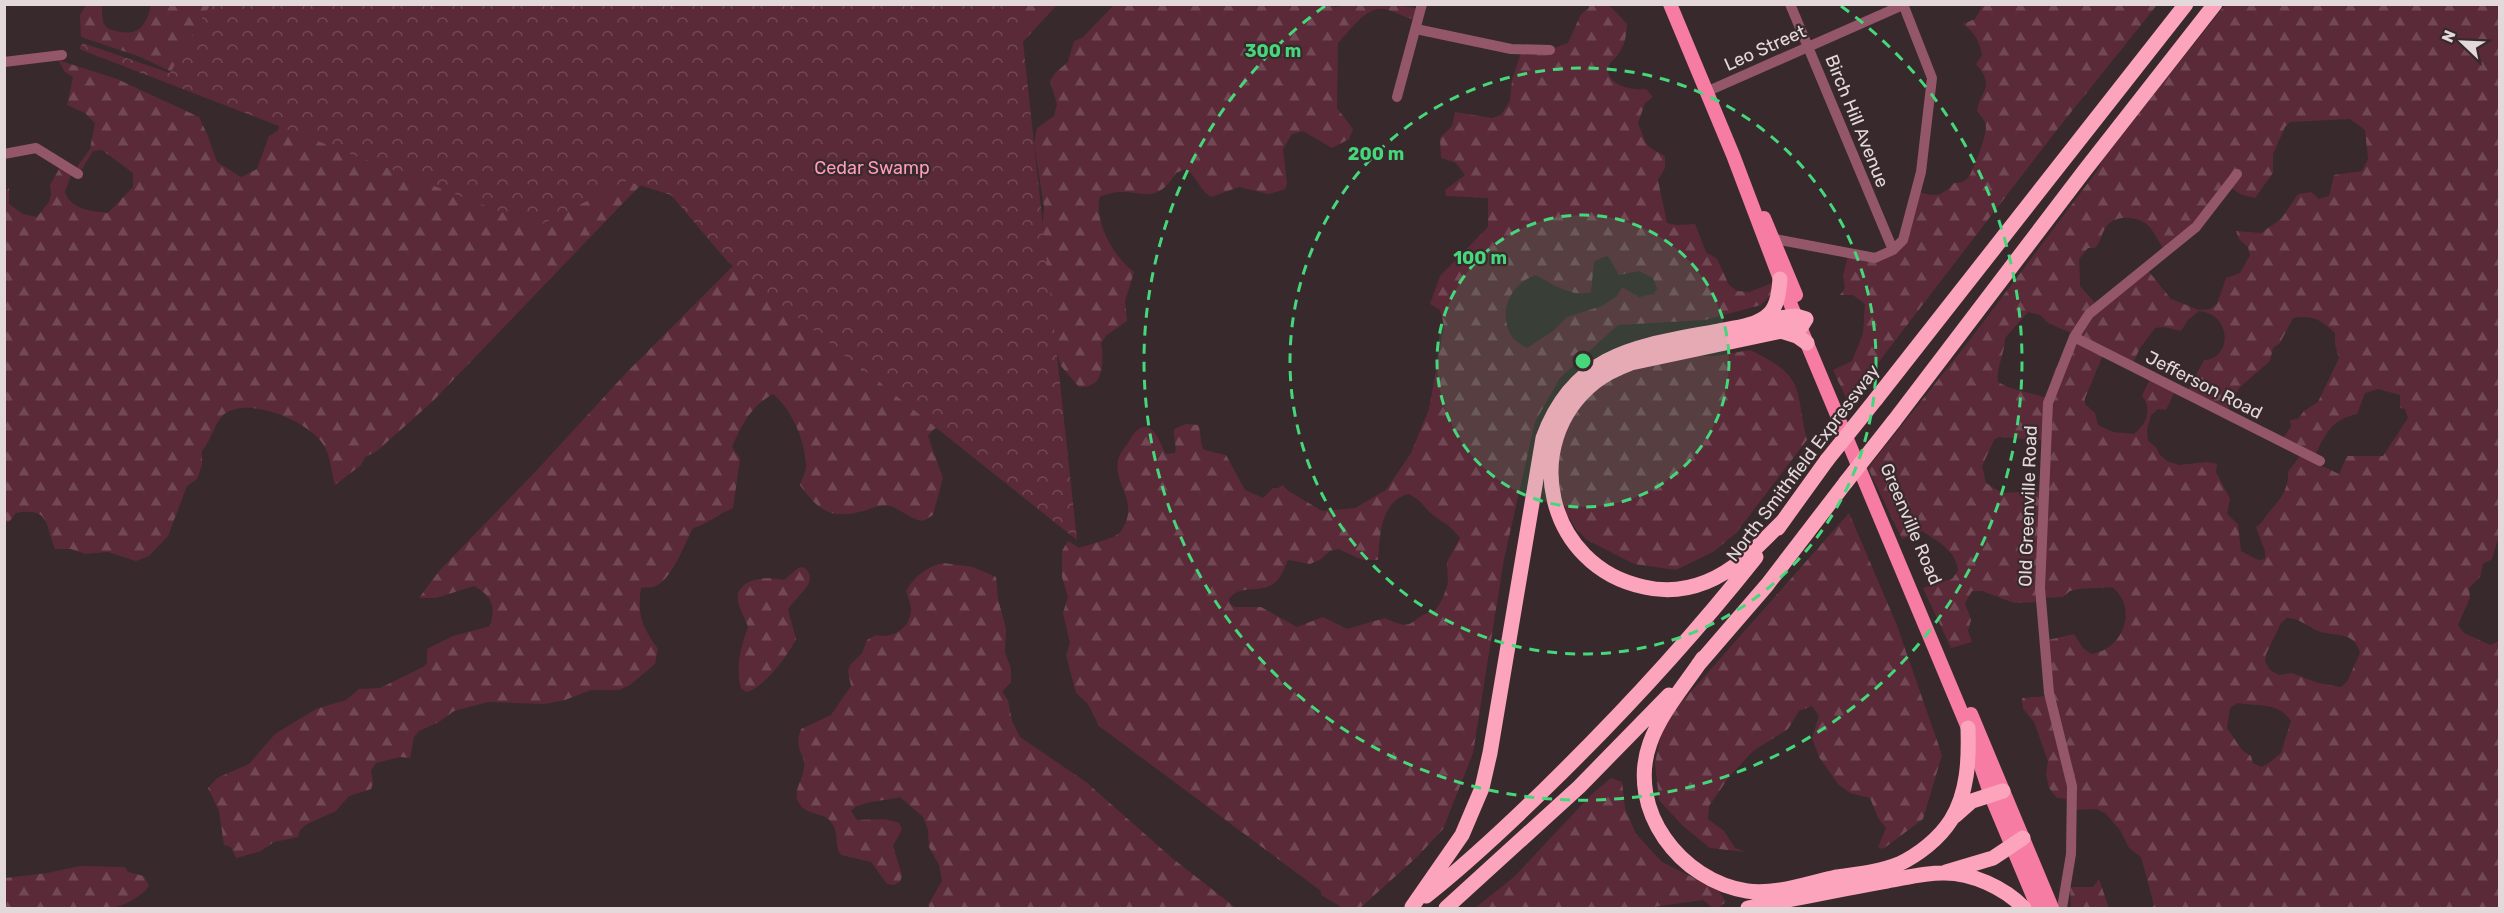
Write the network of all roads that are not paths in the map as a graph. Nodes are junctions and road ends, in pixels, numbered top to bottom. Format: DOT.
graph roads {
  1 [pos="1422,4"];
  2 [pos="1670,4"];
  3 [pos="1790,4"];
  4 [pos="2186,4"];
  5 [pos="2215,4"];
  6 [pos="1903,5"];
  7 [pos="1416,29"];
  8 [pos="1808,46"];
  9 [pos="1550,50"];
  10 [pos="62,55"];
  11 [pos="4,62"];
  12 [pos="1706,92"];
  13 [pos="1397,97"];
  14 [pos="4,154"];
  15 [pos="1733,156"];
  16 [pos="78,174"];
  17 [pos="2237,174"];
  18 [pos="1775,239"];
  19 [pos="1893,250"];
  20 [pos="1780,279"];
  21 [pos="1761,320"];
  22 [pos="1801,321"];
  23 [pos="1781,331"];
  24 [pos="2074,337"];
  25 [pos="1807,343"];
  26 [pos="2320,461"];
  27 [pos="1784,520"];
  28 [pos="1703,658"];
  29 [pos="1968,728"];
  30 [pos="1997,794"];
  31 [pos="1951,820"];
  32 [pos="2017,841"];
  33 [pos="1943,873"];
  34 [pos="1411,908"];
  35 [pos="1446,909"];
  36 [pos="1748,909"];
  37 [pos="2024,909"];
  38 [pos="2038,909"];
  39 [pos="2052,909"];
  40 [pos="2062,909"];
  1 -- 7 [label="street"];
  2 -- 12 [label="main road, Greenville Road"];
  3 -- 8 [label="street, Birch Hill Avenue"];
  4 -- 27 [label="highway, North Smithfield Expressway, bridge"];
  5 -- 28 [label="highway, bridge"];
  6 -- 8 [label="street, Leo Street"];
  6 -- 19 [label="street"];
  7 -- 9 [label="street"];
  7 -- 13 [label="street"];
  8 -- 12 [label="street, Leo Street"];
  8 -- 19 [label="street, Birch Hill Avenue"];
  10 -- 11 [label="street"];
  12 -- 15 [label="main road, Greenville Road"];
  14 -- 16 [label="street"];
  15 -- 18 [label="main road, Greenville Road"];
  15 -- 20 [label="main road, Greenville Road"];
  17 -- 24 [label="street, Old Greenville Road"];
  18 -- 19 [label="street"];
  18 -- 22 [label="main road, Greenville Road"];
  20 -- 21 [label="highway"];
  20 -- 22 [label="main road, Greenville Road"];
  21 -- 22 [label="highway"];
  21 -- 34 [label="highway"];
  22 -- 23 [label="highway"];
  22 -- 25 [label="main road, Greenville Road"];
  22 -- 30 [label="main road, Greenville Road"];
  23 -- 25 [label="highway"];
  23 -- 27 [label="highway"];
  24 -- 26 [label="street, Jefferson Road"];
  24 -- 40 [label="street, Old Greenville Road"];
  25 -- 29 [label="main road, Greenville Road"];
  27 -- 34 [label="highway, North Smithfield Expressway"];
  28 -- 31 [label="highway"];
  28 -- 35 [label="highway"];
  29 -- 30 [label="main road, Greenville Road"];
  29 -- 31 [label="highway"];
  30 -- 31 [label="highway"];
  30 -- 32 [label="main road, Greenville Road"];
  32 -- 33 [label="highway"];
  32 -- 38 [label="main road, Greenville Road"];
  32 -- 39 [label="main road, Greenville Road"];
  33 -- 36 [label="highway"];
  33 -- 37 [label="highway"];
}
